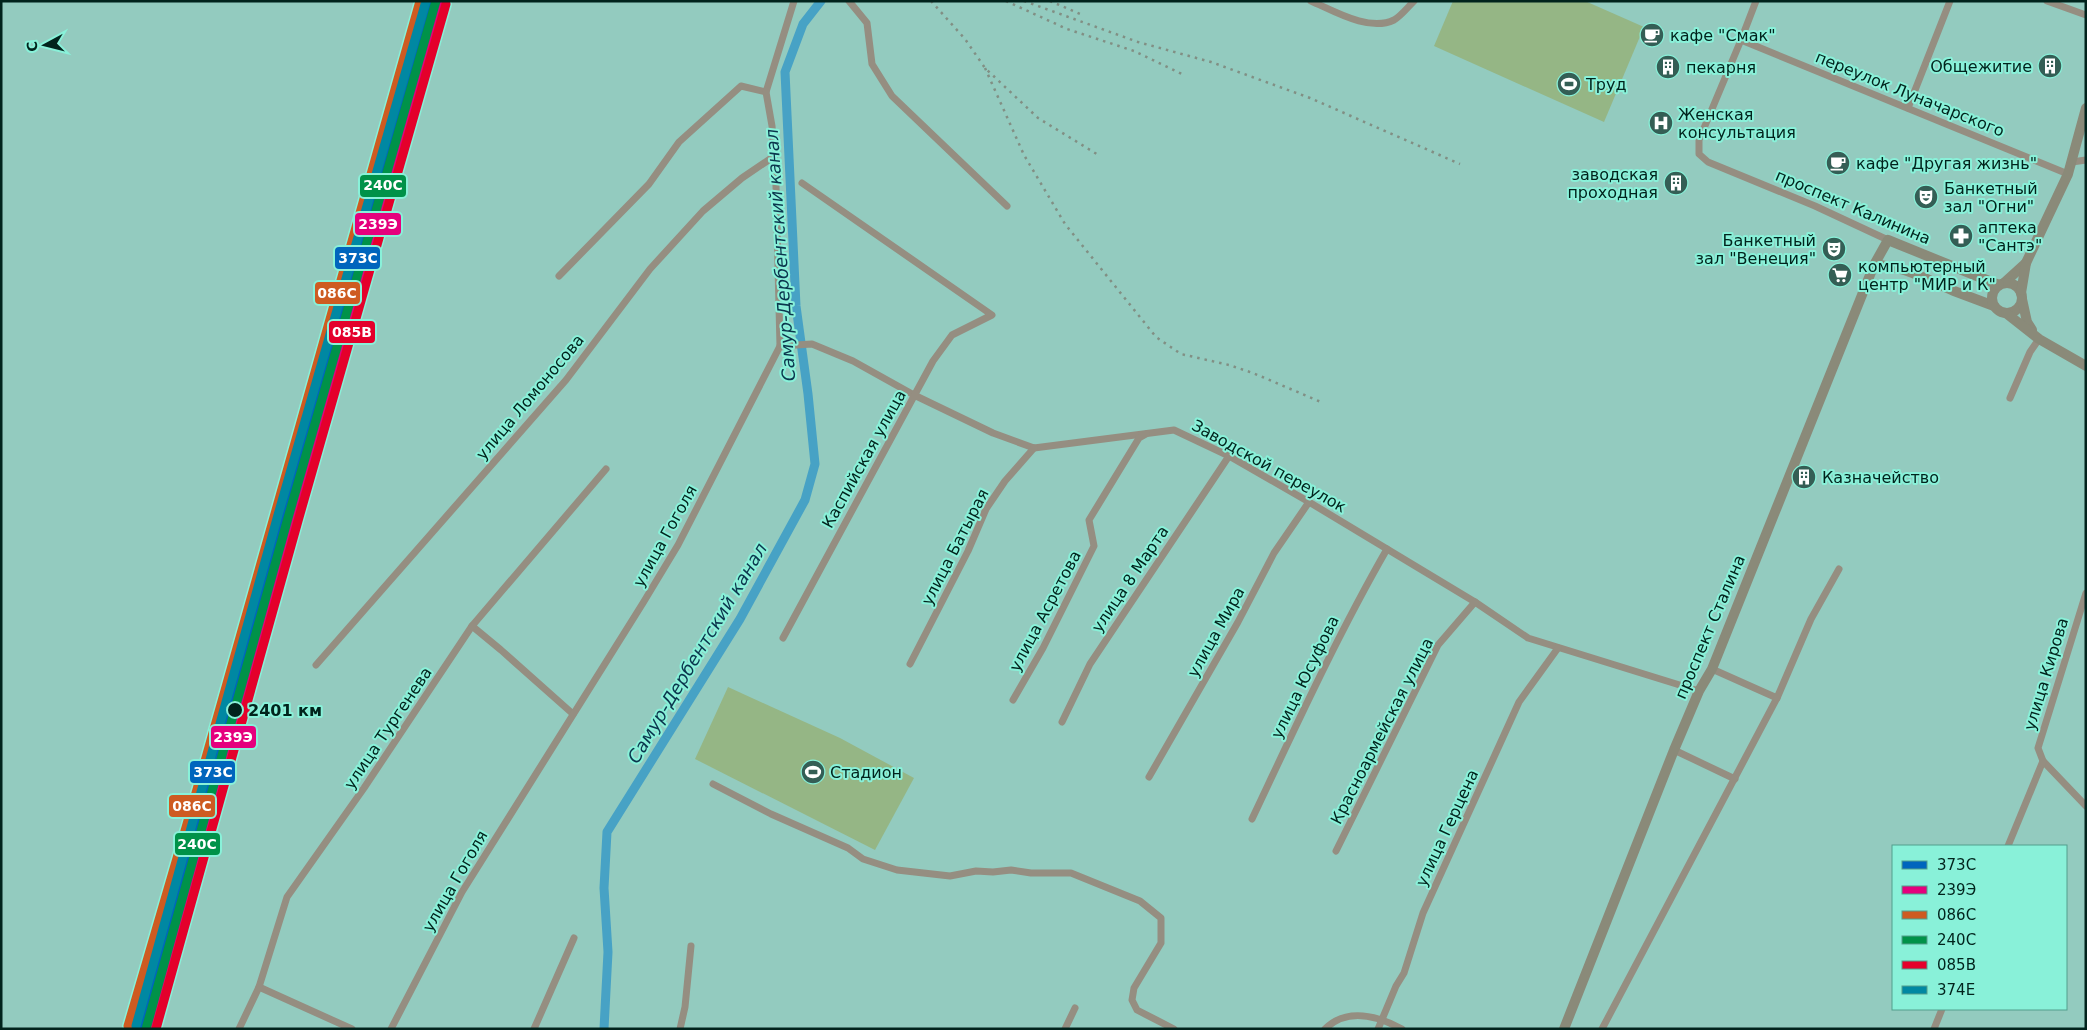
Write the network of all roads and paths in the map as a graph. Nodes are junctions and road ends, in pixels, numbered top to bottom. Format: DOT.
graph roads {
  1 [pos="799,1"];
  2 [pos="849,1"];
  3 [pos="1311,1"];
  4 [pos="1414,1"];
  5 [pos="1756,1"];
  6 [pos="1950,1"];
  7 [pos="2047,1"];
  8 [pos="793,4"];
  9 [pos="2086,15"];
  10 [pos="1741,40"];
  11 [pos="766,92"];
  12 [pos="1908,108"];
  13 [pos="2086,108"];
  14 [pos="773,157"];
  15 [pos="2086,160"];
  16 [pos="2072,162"];
  17 [pos="2068,174"];
  18 [pos="802,184"];
  19 [pos="1007,206"];
  20 [pos="1888,240"];
  21 [pos="2026,263"];
  22 [pos="1874,265"];
  23 [pos="559,276"];
  24 [pos="2001,284"];
  25 [pos="2021,294"];
  26 [pos="1994,306"];
  27 [pos="2006,313"];
  28 [pos="2036,336"];
  29 [pos="780,346"];
  30 [pos="2086,366"];
  31 [pos="914,395"];
  32 [pos="2010,398"];
  33 [pos="1148,433"];
  34 [pos="1034,448"];
  35 [pos="1229,456"];
  36 [pos="606,469"];
  37 [pos="1309,502"];
  38 [pos="1387,549"];
  39 [pos="1840,569"];
  40 [pos="2086,593"];
  41 [pos="1475,602"];
  42 [pos="472,626"];
  43 [pos="783,638"];
  44 [pos="1558,648"];
  45 [pos="910,664"];
  46 [pos="316,665"];
  47 [pos="1712,669"];
  48 [pos="1699,691"];
  49 [pos="1777,698"];
  50 [pos="1013,700"];
  51 [pos="573,714"];
  52 [pos="1062,722"];
  53 [pos="1674,750"];
  54 [pos="2043,761"];
  55 [pos="1149,777"];
  56 [pos="1735,779"];
  57 [pos="713,784"];
  58 [pos="2086,806"];
  59 [pos="1252,819"];
  60 [pos="2008,845"];
  61 [pos="1336,852"];
  62 [pos="574,938"];
  63 [pos="691,946"];
  64 [pos="259,987"];
  65 [pos="1074,1008"];
  66 [pos="1942,1010"];
  67 [pos="1383,1018"];
  68 [pos="239,1029"];
  69 [pos="352,1029"];
  70 [pos="391,1029"];
  71 [pos="534,1029"];
  72 [pos="680,1029"];
  73 [pos="1065,1029"];
  74 [pos="1174,1029"];
  75 [pos="1325,1029"];
  76 [pos="1378,1029"];
  77 [pos="1402,1029"];
  78 [pos="1564,1029"];
  79 [pos="1602,1029"];
  80 [pos="1934,1029"];
  1 -- 8 [label="street"];
  2 -- 19 [label="street"];
  3 -- 4 [label="street"];
  5 -- 10 [label="street"];
  6 -- 12 [label="street"];
  7 -- 9 [label="street"];
  8 -- 11 [label="street, улица Гоголя"];
  10 -- 12 [label="street, переулок Луначарского"];
  10 -- 20 [label="street, проспект Калинина"];
  11 -- 14 [label="street, улица Гоголя"];
  11 -- 23 [label="street"];
  12 -- 17 [label="street, переулок Луначарского"];
  13 -- 16 [label="street"];
  14 -- 29 [label="street, улица Гоголя"];
  14 -- 46 [label="street, улица Ломоносова"];
  15 -- 16 [label="street"];
  16 -- 17 [label="street"];
  17 -- 21 [label="street"];
  18 -- 31 [label="street, Каспийская улица"];
  20 -- 22 [label="street, проспект Сталина"];
  20 -- 24 [label="street, проспект Калинина"];
  21 -- 24 [label="street"];
  21 -- 25 [label="street"];
  22 -- 26 [label="street"];
  22 -- 47 [label="street, проспект Сталина"];
  24 -- 25 [label="street"];
  24 -- 26 [label="street"];
  25 -- 27 [label="street"];
  25 -- 28 [label="street"];
  26 -- 27 [label="street"];
  27 -- 28 [label="street"];
  28 -- 30 [label="street"];
  28 -- 32 [label="street"];
  29 -- 31 [label="street, Заводской переулок"];
  29 -- 51 [label="street, улица Гоголя"];
  31 -- 34 [label="street, Заводской переулок"];
  31 -- 43 [label="street, Каспийская улица"];
  33 -- 34 [label="street, Заводской переулок"];
  33 -- 35 [label="street, Заводской переулок"];
  33 -- 50 [label="street, улица Асретова"];
  34 -- 45 [label="street, улица Батырая"];
  35 -- 37 [label="street, Заводской переулок"];
  35 -- 52 [label="street, улица 8 Марта"];
  36 -- 42 [label="street, улица Тургенева"];
  37 -- 38 [label="street, Заводской переулок"];
  37 -- 55 [label="street, улица Мира"];
  38 -- 41 [label="street, Заводской переулок"];
  38 -- 59 [label="street, улица Юсуфова"];
  39 -- 49 [label="street"];
  40 -- 54 [label="street, улица Кирова"];
  41 -- 44 [label="street, Заводской переулок"];
  41 -- 61 [label="street, Красноармейская улица"];
  42 -- 51 [label="street"];
  42 -- 64 [label="street, улица Тургенева"];
  44 -- 48 [label="street, Заводской переулок"];
  44 -- 67 [label="street, улица Герцена"];
  47 -- 48 [label="street, проспект Сталина"];
  47 -- 49 [label="street"];
  48 -- 53 [label="street, проспект Сталина"];
  49 -- 56 [label="street"];
  51 -- 70 [label="street, улица Гоголя"];
  53 -- 56 [label="street"];
  53 -- 78 [label="street, проспект Сталина"];
  54 -- 58 [label="street"];
  54 -- 60 [label="street, улица Кирова"];
  56 -- 79 [label="street"];
  57 -- 74 [label="street"];
  62 -- 71 [label="street"];
  63 -- 72 [label="street"];
  64 -- 68 [label="street, улица Тургенева"];
  64 -- 69 [label="street"];
  65 -- 73 [label="street"];
  66 -- 80 [label="street"];
  67 -- 75 [label="street"];
  67 -- 76 [label="street, улица Герцена"];
  67 -- 77 [label="street"];
}
